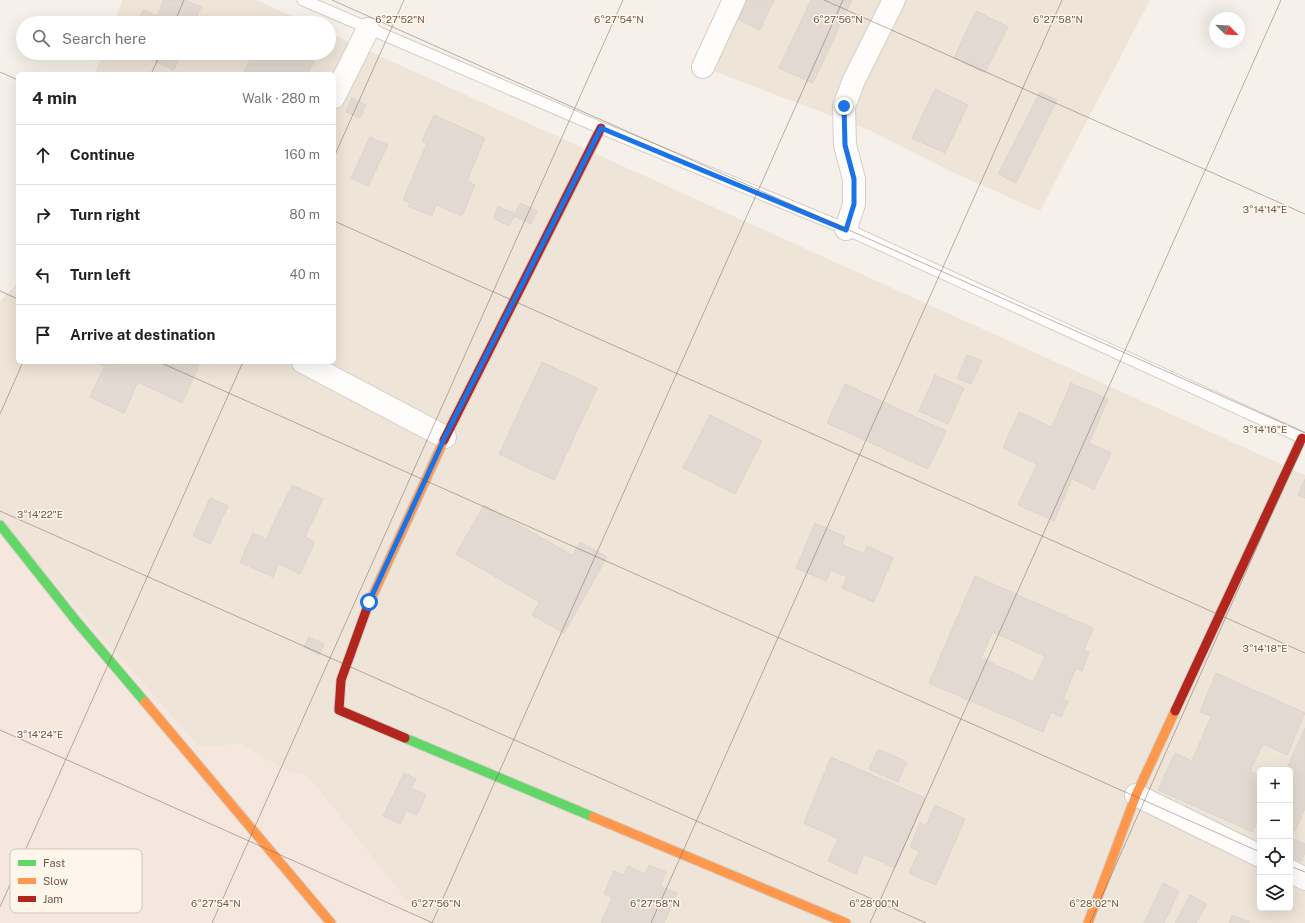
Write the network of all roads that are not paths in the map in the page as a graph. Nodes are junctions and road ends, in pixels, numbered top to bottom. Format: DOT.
graph roads {
  1 [pos="303,0"];
  2 [pos="734,0"];
  3 [pos="894,0"];
  4 [pos="368,29"];
  5 [pos="703,67"];
  6 [pos="336,93"];
  7 [pos="601,128"];
  8 [pos="846,230"];
  9 [pos="306,364"];
  10 [pos="445,437"];
  11 [pos="1304,439"];
  12 [pos="0,525"];
  13 [pos="1136,795"];
  14 [pos="1257,855"];
  15 [pos="1293,872"];
  16 [pos="1305,878"];
  17 [pos="331,923"];
  18 [pos="846,923"];
  19 [pos="1088,923"];
  1 -- 4 [label="lane"];
  2 -- 5 [label="street"];
  3 -- 8 [label="street"];
  4 -- 6 [label="street"];
  4 -- 7 [label="lane"];
  7 -- 8 [label="lane"];
  7 -- 10 [label="street"];
  8 -- 11 [label="lane"];
  9 -- 10 [label="street"];
  10 -- 18 [label="street"];
  11 -- 13 [label="street"];
  12 -- 17 [label="street"];
  13 -- 14 [label="street"];
  13 -- 19 [label="street"];
  15 -- 16 [label="street"];
}
